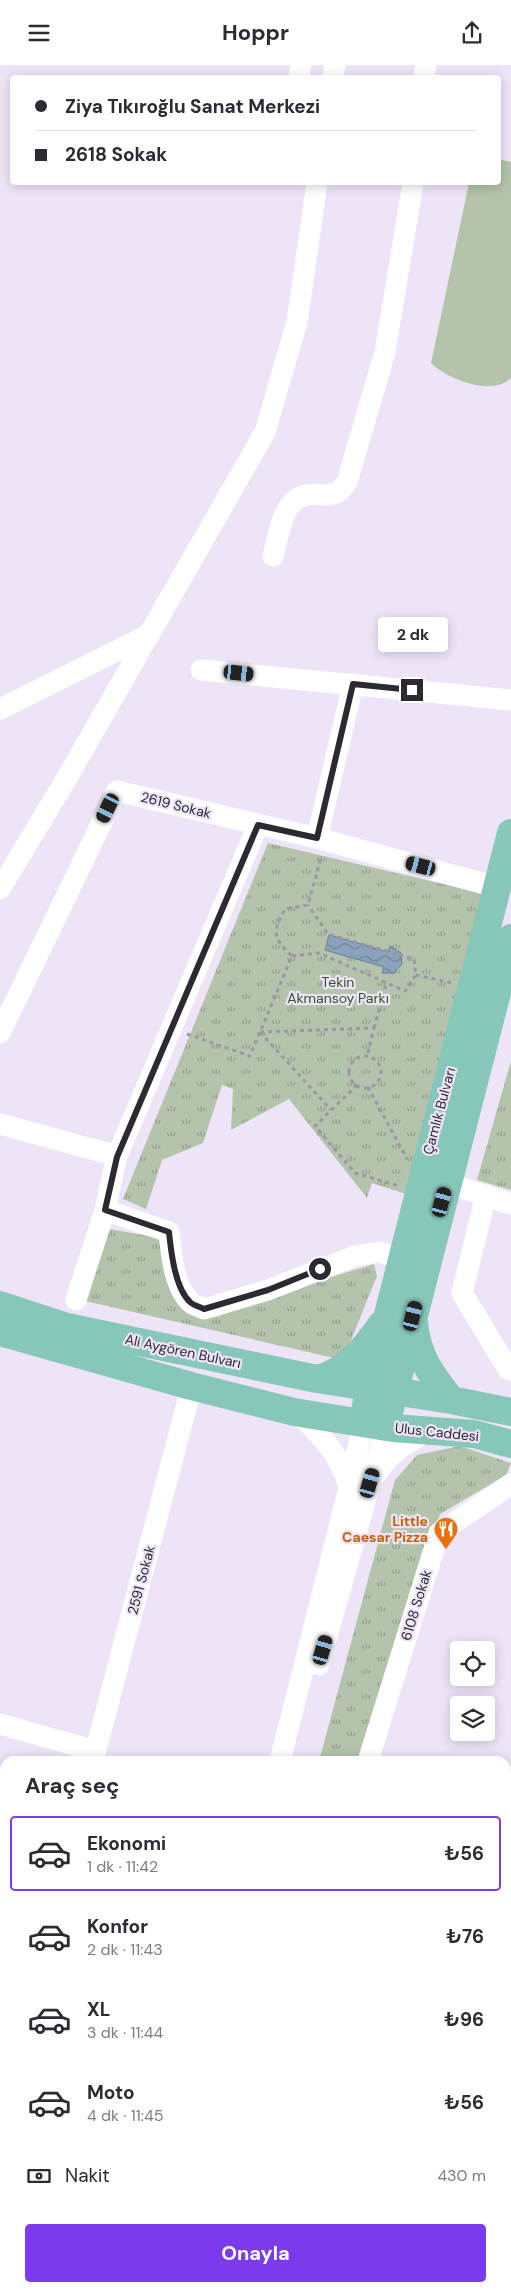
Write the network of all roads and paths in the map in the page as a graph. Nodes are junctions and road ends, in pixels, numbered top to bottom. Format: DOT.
graph roads {
  1 [pos="304,185"];
  2 [pos="317,185"];
  3 [pos="412,185"];
  4 [pos="307,244"];
  5 [pos="273,556"];
  6 [pos="150,634"];
  7 [pos="201,670"];
  8 [pos="353,684"];
  9 [pos="511,700"];
  10 [pos="0,709"];
  11 [pos="258,825"];
  12 [pos="511,833"];
  13 [pos="322,839"];
  14 [pos="496,887"];
  15 [pos="0,889"];
  16 [pos="308,905"];
  17 [pos="511,934"];
  18 [pos="511,938"];
  19 [pos="292,956"];
  20 [pos="416,975"];
  21 [pos="386,984"];
  22 [pos="472,987"];
  23 [pos="374,1028"];
  24 [pos="172,1029"];
  25 [pos="260,1032"];
  26 [pos="0,1033"];
  27 [pos="367,1057"];
  28 [pos="357,1085"];
  29 [pos="368,1087"];
  30 [pos="331,1110"];
  31 [pos="0,1124"];
  32 [pos="117,1157"];
  33 [pos="408,1161"];
  34 [pos="448,1183"];
  35 [pos="418,1191"];
  36 [pos="486,1195"];
  37 [pos="511,1204"];
  38 [pos="105,1210"];
  39 [pos="402,1259"];
  40 [pos="76,1300"];
  41 [pos="0,1305"];
  42 [pos="401,1315"];
  43 [pos="0,1333"];
  44 [pos="511,1370"];
  45 [pos="317,1379"];
  46 [pos="381,1390"];
  47 [pos="188,1400"];
  48 [pos="451,1400"];
  49 [pos="294,1412"];
  50 [pos="511,1412"];
  51 [pos="374,1425"];
  52 [pos="430,1431"];
  53 [pos="511,1443"];
  54 [pos="370,1483"];
  55 [pos="510,1484"];
  56 [pos="349,1488"];
  57 [pos="0,1724"];
  58 [pos="95,1756"];
  59 [pos="281,1756"];
  60 [pos="292,1756"];
  61 [pos="370,1756"];
  1 -- 4 [label="street"];
  2 -- 4 [label="street"];
  3 -- 5 [label="street"];
  4 -- 6 [label="street"];
  6 -- 10 [label="street"];
  6 -- 15 [label="street"];
  7 -- 8 [label="street"];
  8 -- 9 [label="street"];
  8 -- 13 [label="street"];
  11 -- 13 [label="street, 2619 Sokak"];
  11 -- 24 [label="street"];
  11 -- 26 [label="street, 2619 Sokak"];
  12 -- 14 [label="main road, Çamlık Bulvarı"];
  13 -- 14 [label="street, 2619 Sokak"];
  13 -- 16 [label="path"];
  14 -- 17 [label="street"];
  14 -- 22 [label="main road, Çamlık Bulvarı"];
  16 -- 19 [label="path"];
  16 -- 20 [label="path"];
  18 -- 34 [label="main road"];
  19 -- 21 [label="path"];
  19 -- 25 [label="path"];
  20 -- 21 [label="path"];
  20 -- 22 [label="path"];
  21 -- 23 [label="path"];
  22 -- 35 [label="main road, Çamlık Bulvarı"];
  23 -- 25 [label="path"];
  23 -- 27 [label="path"];
  24 -- 25 [label="path"];
  24 -- 32 [label="street"];
  25 -- 30 [label="path"];
  27 -- 28 [label="path"];
  27 -- 29 [label="path"];
  28 -- 29 [label="path"];
  28 -- 30 [label="path"];
  29 -- 33 [label="path"];
  30 -- 35 [label="path"];
  31 -- 32 [label="street"];
  32 -- 38 [label="street"];
  34 -- 36 [label="street"];
  34 -- 42 [label="main road"];
  35 -- 39 [label="main road, Çamlık Bulvarı"];
  36 -- 37 [label="street"];
  36 -- 44 [label="street"];
  38 -- 39 [label="street"];
  38 -- 40 [label="street"];
  39 -- 42 [label="main road, Çamlık Bulvarı"];
  41 -- 45 [label="main road, Ali Aygören Bulvarı"];
  42 -- 45 [label="main road"];
  42 -- 46 [label="main road, Çamlık Bulvarı"];
  42 -- 48 [label="main road"];
  43 -- 49 [label="main road, Ali Aygören Bulvarı"];
  45 -- 46 [label="main road, Ali Aygören Bulvarı"];
  46 -- 48 [label="main road"];
  46 -- 51 [label="main road, Çamlık Bulvarı"];
  47 -- 58 [label="street, 2591 Sokak"];
  48 -- 50 [label="main road"];
  49 -- 51 [label="main road, Ali Aygören Bulvarı"];
  49 -- 56 [label="street"];
  51 -- 52 [label="main road, Ulus Caddesi"];
  51 -- 54 [label="street"];
  51 -- 56 [label="street"];
  52 -- 53 [label="main road, Ulus Caddesi"];
  52 -- 54 [label="street"];
  54 -- 60 [label="street"];
  55 -- 61 [label="street, 6108 Sokak"];
  56 -- 59 [label="street"];
  57 -- 58 [label="street"];
}
